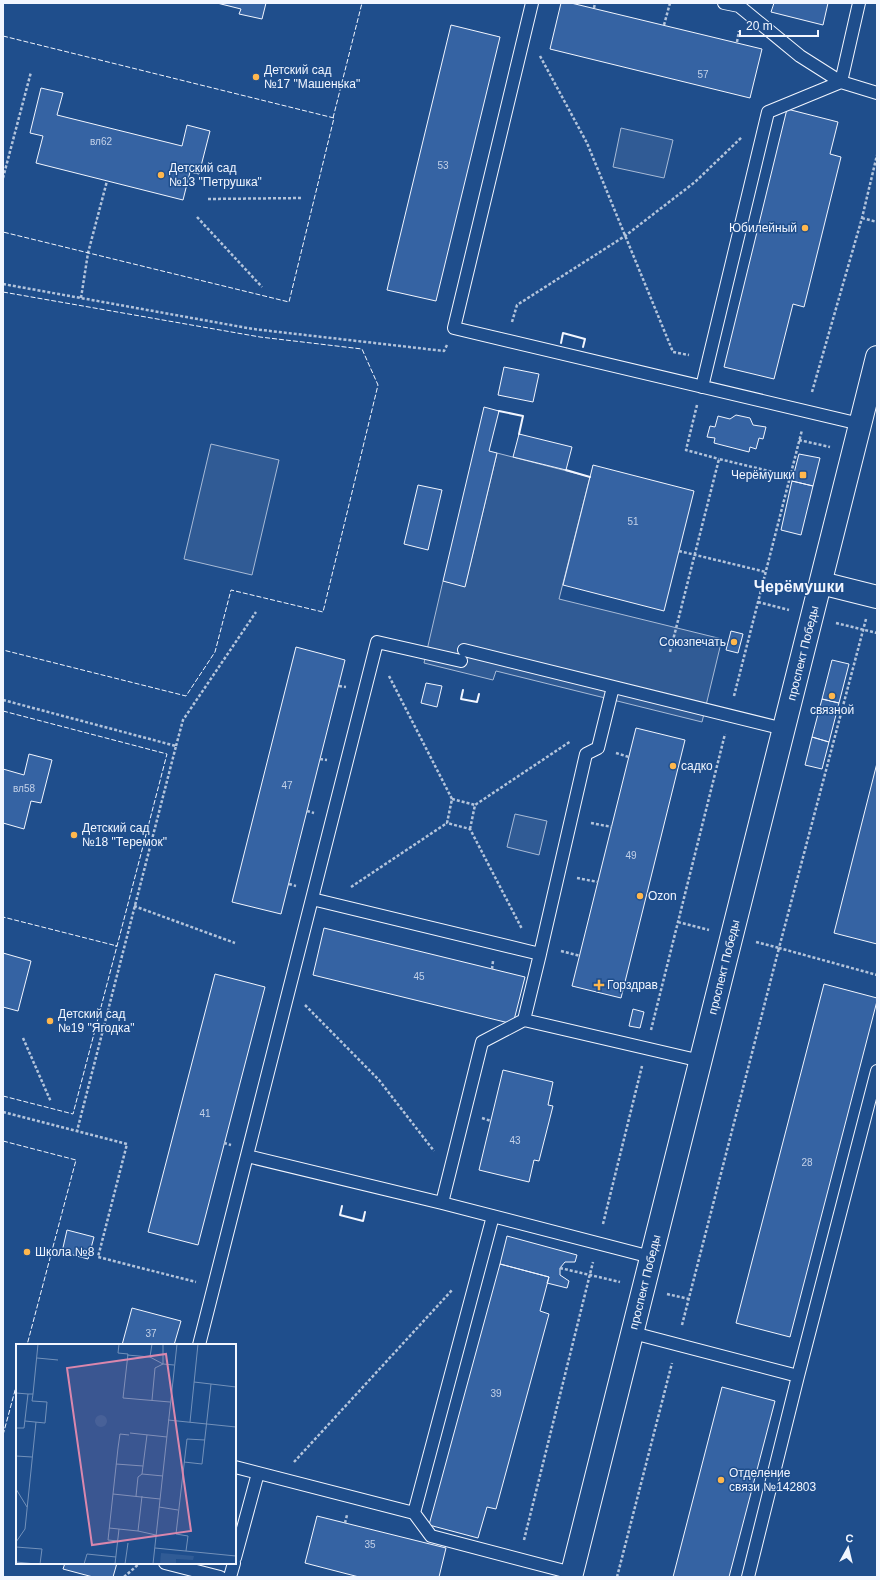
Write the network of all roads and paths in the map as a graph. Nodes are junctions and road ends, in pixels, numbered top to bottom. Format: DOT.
graph roads {
  1 [pos="532,3"];
  2 [pos="595,3"];
  3 [pos="670,3"];
  4 [pos="724,3"];
  5 [pos="859,3"];
  6 [pos="740,5"];
  7 [pos="594,8"];
  8 [pos="664,25"];
  9 [pos="526,30"];
  10 [pos="31,72"];
  11 [pos="841,82"];
  12 [pos="877,93"];
  13 [pos="768,112"];
  14 [pos="877,155"];
  15 [pos="3,178"];
  16 [pos="107,181"];
  17 [pos="303,198"];
  18 [pos="208,200"];
  19 [pos="197,217"];
  20 [pos="862,218"];
  21 [pos="877,222"];
  22 [pos="625,236"];
  23 [pos="3,284"];
  24 [pos="262,287"];
  25 [pos="81,298"];
  26 [pos="454,328"];
  27 [pos="508,341"];
  28 [pos="877,358"];
  29 [pos="708,359"];
  30 [pos="702,387"];
  31 [pos="807,412"];
  32 [pos="860,424"];
  33 [pos="718,459"];
  34 [pos="790,476"];
  35 [pos="679,551"];
  36 [pos="694,555"];
  37 [pos="766,572"];
  38 [pos="821,583"];
  39 [pos="874,596"];
  40 [pos="256,612"];
  41 [pos="375,649"];
  42 [pos="670,652"];
  43 [pos="613,687"];
  44 [pos="3,700"];
  45 [pos="729,716"];
  46 [pos="784,729"];
  47 [pos="574,738"];
  48 [pos="176,746"];
  49 [pos="452,799"];
  50 [pos="475,805"];
  51 [pos="447,823"];
  52 [pos="470,829"];
  53 [pos="312,899"];
  54 [pos="328,903"];
  55 [pos="134,906"];
  56 [pos="678,922"];
  57 [pos="732,936"];
  58 [pos="235,943"];
  59 [pos="779,948"];
  60 [pos="537,953"];
  61 [pos="877,975"];
  62 [pos="289,989"];
  63 [pos="524,1020"];
  64 [pos="23,1038"];
  65 [pos="647,1049"];
  66 [pos="700,1061"];
  67 [pos="877,1071"];
  68 [pos="51,1102"];
  69 [pos="3,1112"];
  70 [pos="77,1131"];
  71 [pos="247,1156"];
  72 [pos="450,1171"];
  73 [pos="442,1203"];
  74 [pos="493,1216"];
  75 [pos="598,1244"];
  76 [pos="651,1257"];
  77 [pos="456,1285"];
  78 [pos="214,1287"];
  79 [pos="633,1333"];
  80 [pos="199,1344"];
  81 [pos="677,1344"];
  82 [pos="798,1376"];
  83 [pos="236,1467"];
  84 [pos="258,1473"];
  85 [pos="279,1479"];
  86 [pos="414,1513"];
  87 [pos="236,1554"];
  88 [pos="519,1560"];
  89 [pos="139,1564"];
  90 [pos="169,1564"];
  91 [pos="234,1564"];
  92 [pos="572,1575"];
  93 [pos="124,1577"];
  94 [pos="220,1577"];
  95 [pos="230,1577"];
  96 [pos="617,1577"];
  97 [pos="748,1577"];
  1 -- 9 [label="lane"];
  2 -- 7 [label="path"];
  3 -- 8 [label="path"];
  4 -- 6 [label="lane"];
  5 -- 11 [label="lane"];
  6 -- 11 [label="lane"];
  9 -- 22 [label="path"];
  9 -- 26 [label="lane"];
  10 -- 15 [label="path"];
  11 -- 12 [label="lane"];
  11 -- 13 [label="lane"];
  13 -- 22 [label="path"];
  13 -- 29 [label="lane"];
  14 -- 20 [label="path"];
  16 -- 25 [label="path"];
  17 -- 18 [label="path"];
  19 -- 24 [label="path"];
  20 -- 21 [label="path"];
  20 -- 31 [label="path"];
  22 -- 27 [label="path"];
  22 -- 29 [label="path"];
  23 -- 25 [label="path"];
  25 -- 26 [label="path"];
  26 -- 27 [label="lane"];
  27 -- 30 [label="lane"];
  28 -- 32 [label="main road, проспект Победы"];
  29 -- 30 [label="lane"];
  30 -- 31 [label="lane"];
  30 -- 33 [label="path"];
  31 -- 32 [label="lane"];
  31 -- 34 [label="path"];
  32 -- 38 [label="main road, проспект Победы"];
  33 -- 34 [label="path"];
  33 -- 36 [label="path"];
  34 -- 37 [label="path"];
  35 -- 36 [label="path"];
  36 -- 37 [label="path"];
  36 -- 42 [label="path"];
  37 -- 45 [label="path"];
  38 -- 39 [label="main road"];
  38 -- 46 [label="main road, проспект Победы"];
  39 -- 59 [label="path"];
  40 -- 48 [label="path"];
  41 -- 43 [label="lane"];
  41 -- 49 [label="path"];
  41 -- 53 [label="lane"];
  43 -- 45 [label="lane"];
  43 -- 60 [label="lane"];
  44 -- 48 [label="path"];
  45 -- 46 [label="lane"];
  45 -- 56 [label="path"];
  46 -- 57 [label="main road, проспект Победы"];
  47 -- 50 [label="path"];
  48 -- 55 [label="path"];
  49 -- 50 [label="path"];
  49 -- 51 [label="path"];
  50 -- 52 [label="path"];
  51 -- 52 [label="path"];
  51 -- 54 [label="path"];
  52 -- 60 [label="path"];
  53 -- 54 [label="lane"];
  53 -- 62 [label="lane"];
  54 -- 60 [label="lane"];
  55 -- 58 [label="path"];
  55 -- 70 [label="path"];
  56 -- 57 [label="path"];
  56 -- 65 [label="path"];
  57 -- 59 [label="path"];
  57 -- 66 [label="main road, проспект Победы"];
  59 -- 61 [label="path"];
  59 -- 81 [label="path"];
  60 -- 63 [label="lane"];
  62 -- 71 [label="lane"];
  62 -- 72 [label="path"];
  63 -- 65 [label="lane"];
  63 -- 72 [label="lane"];
  64 -- 68 [label="path"];
  65 -- 66 [label="lane"];
  65 -- 75 [label="path"];
  66 -- 76 [label="main road, проспект Победы"];
  67 -- 82 [label="lane"];
  69 -- 70 [label="path"];
  70 -- 78 [label="path"];
  71 -- 73 [label="lane"];
  71 -- 78 [label="lane"];
  72 -- 73 [label="lane"];
  73 -- 74 [label="lane"];
  74 -- 75 [label="lane"];
  74 -- 86 [label="lane"];
  75 -- 76 [label="lane"];
  75 -- 88 [label="path"];
  76 -- 79 [label="main road, проспект Победы"];
  77 -- 85 [label="path"];
  78 -- 80 [label="lane"];
  79 -- 81 [label="lane"];
  79 -- 92 [label="main road, проспект Победы"];
  81 -- 82 [label="lane"];
  81 -- 96 [label="path"];
  82 -- 97 [label="lane"];
  83 -- 84 [label="lane"];
  84 -- 85 [label="lane"];
  84 -- 87 [label="lane"];
  85 -- 86 [label="lane"];
  86 -- 88 [label="lane"];
  88 -- 92 [label="lane"];
  89 -- 93 [label="path"];
  90 -- 94 [label="lane"];
  91 -- 95 [label="lane"];
}
